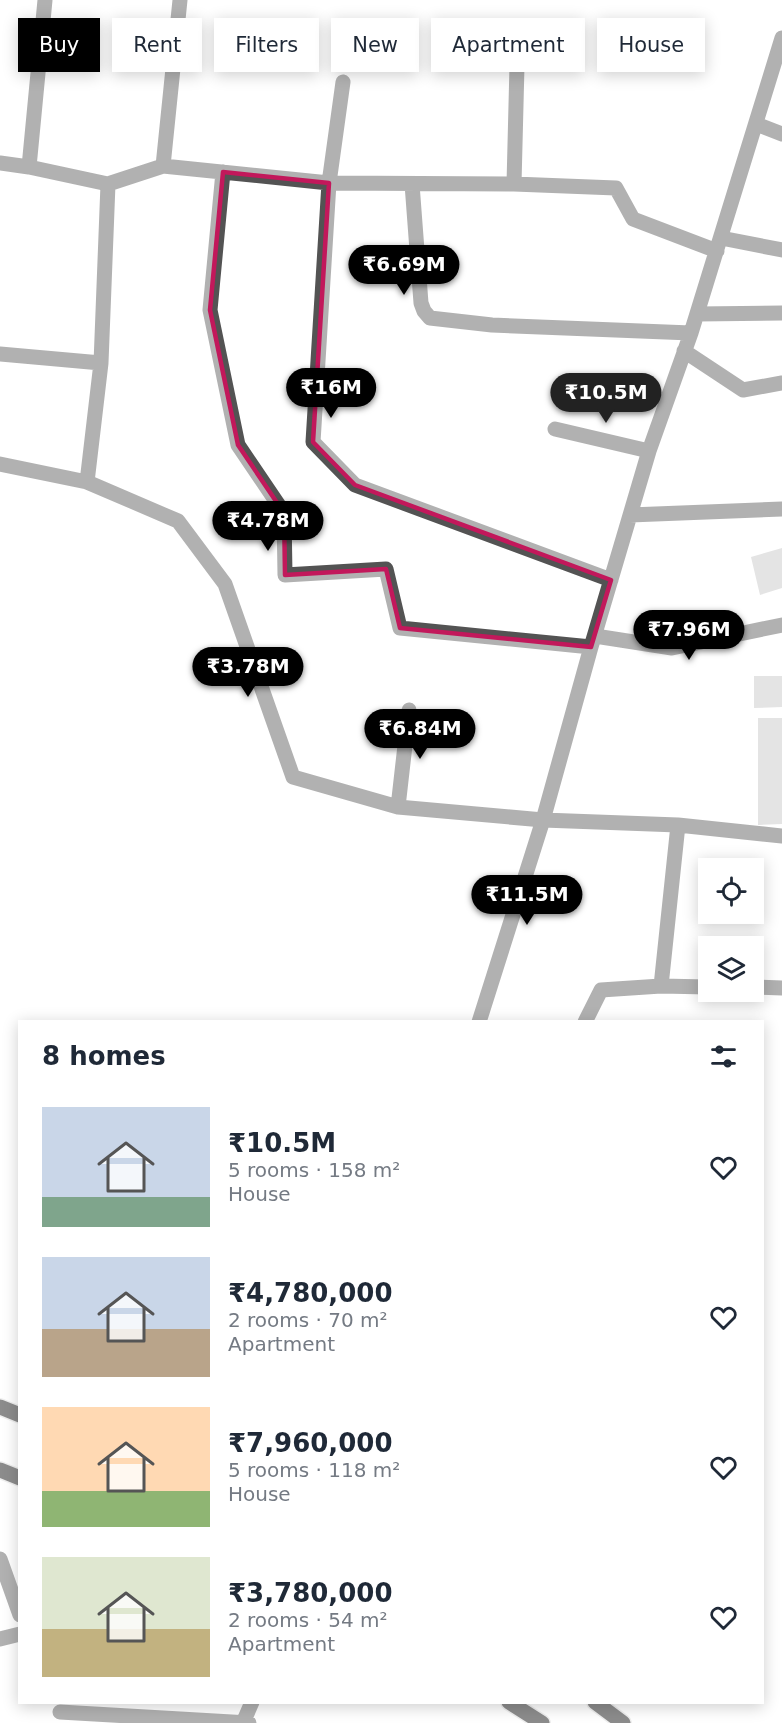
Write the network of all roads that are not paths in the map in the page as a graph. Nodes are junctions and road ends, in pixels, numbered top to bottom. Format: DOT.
graph roads {
  1 [pos="45,0"];
  2 [pos="180,0"];
  3 [pos="782,38"];
  4 [pos="517,72"];
  5 [pos="343,82"];
  6 [pos="756,124"];
  7 [pos="782,134"];
  8 [pos="0,163"];
  9 [pos="164,166"];
  10 [pos="29,167"];
  11 [pos="223,172"];
  12 [pos="329,183"];
  13 [pos="108,184"];
  14 [pos="412,184"];
  15 [pos="514,184"];
  16 [pos="719,244"];
  17 [pos="782,250"];
  18 [pos="697,314"];
  19 [pos="782,314"];
  20 [pos="691,333"];
  21 [pos="684,351"];
  22 [pos="0,354"];
  23 [pos="101,363"];
  24 [pos="782,383"];
  25 [pos="555,429"];
  26 [pos="649,451"];
  27 [pos="0,464"];
  28 [pos="87,482"];
  29 [pos="782,509"];
  30 [pos="630,515"];
  31 [pos="611,580"];
  32 [pos="782,625"];
  33 [pos="593,641"];
  34 [pos="409,710"];
  35 [pos="398,807"];
  36 [pos="543,820"];
  37 [pos="678,825"];
  38 [pos="782,836"];
  39 [pos="661,986"];
  40 [pos="698,987"];
  41 [pos="764,987"];
  42 [pos="782,988"];
  43 [pos="480,1020"];
  44 [pos="586,1020"];
  45 [pos="0,1407"];
  46 [pos="18,1414"];
  47 [pos="0,1470"];
  48 [pos="18,1477"];
  49 [pos="0,1559"];
  50 [pos="18,1609"];
  51 [pos="18,1634"];
  52 [pos="0,1639"];
  53 [pos="251,1704"];
  54 [pos="512,1704"];
  55 [pos="598,1704"];
  56 [pos="60,1712"];
  57 [pos="244,1723"];
  58 [pos="249,1723"];
  59 [pos="542,1723"];
  60 [pos="623,1723"];
  1 -- 10 [label="street"];
  2 -- 9 [label="street"];
  3 -- 6 [label="street"];
  4 -- 15 [label="street"];
  5 -- 12 [label="street"];
  6 -- 7 [label="street"];
  6 -- 16 [label="street"];
  8 -- 10 [label="street"];
  9 -- 11 [label="street"];
  9 -- 13 [label="street"];
  10 -- 13 [label="street"];
  11 -- 12 [label="street"];
  11 -- 33 [label="street"];
  12 -- 14 [label="street"];
  12 -- 31 [label="street"];
  13 -- 23 [label="street"];
  14 -- 15 [label="street"];
  14 -- 20 [label="street"];
  15 -- 16 [label="street"];
  16 -- 17 [label="street"];
  16 -- 18 [label="street"];
  18 -- 19 [label="street"];
  18 -- 20 [label="street"];
  20 -- 21 [label="street"];
  21 -- 24 [label="street"];
  21 -- 26 [label="street"];
  22 -- 23 [label="street"];
  23 -- 28 [label="street"];
  25 -- 26 [label="street"];
  26 -- 30 [label="street"];
  27 -- 28 [label="street"];
  28 -- 35 [label="street"];
  29 -- 30 [label="street"];
  30 -- 31 [label="street"];
  31 -- 33 [label="street"];
  32 -- 33 [label="street"];
  33 -- 36 [label="street"];
  34 -- 35 [label="street"];
  35 -- 36 [label="street"];
  36 -- 37 [label="street"];
  36 -- 43 [label="street"];
  37 -- 38 [label="street"];
  37 -- 39 [label="street"];
  39 -- 40 [label="street"];
  39 -- 44 [label="street"];
  41 -- 42 [label="street"];
  45 -- 46 [label="main road"];
  47 -- 48 [label="main road"];
  49 -- 50 [label="street"];
  51 -- 52 [label="street"];
  53 -- 57 [label="street"];
  54 -- 59 [label="main road"];
  55 -- 60 [label="main road"];
  56 -- 57 [label="street"];
  57 -- 58 [label="street"];
}
